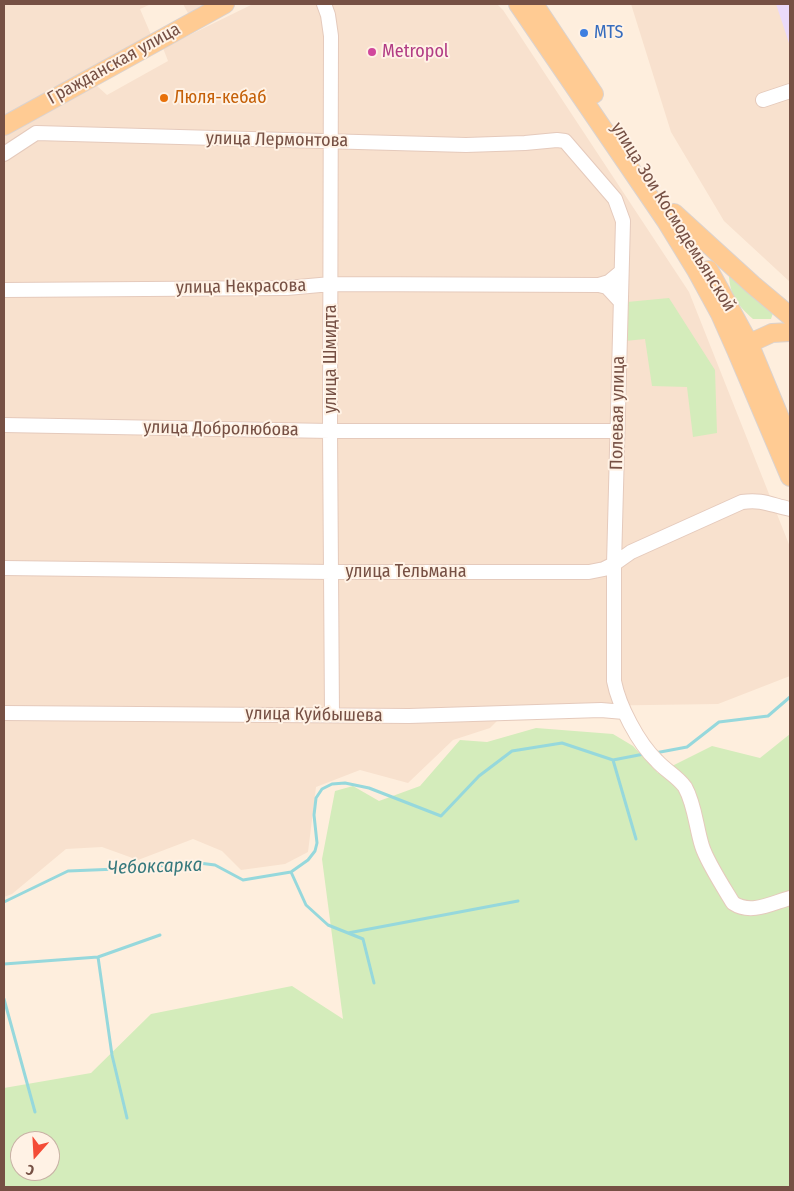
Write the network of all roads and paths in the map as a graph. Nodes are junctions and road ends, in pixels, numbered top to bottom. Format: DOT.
graph roads {
  1 [pos="225,4"];
  2 [pos="324,4"];
  3 [pos="518,4"];
  4 [pos="534,4"];
  5 [pos="790,90"];
  6 [pos="763,100"];
  7 [pos="4,126"];
  8 [pos="557,140"];
  9 [pos="331,141"];
  10 [pos="4,154"];
  11 [pos="674,213"];
  12 [pos="621,272"];
  13 [pos="331,284"];
  14 [pos="599,284"];
  15 [pos="4,290"];
  16 [pos="620,301"];
  17 [pos="790,316"];
  18 [pos="790,332"];
  19 [pos="743,346"];
  20 [pos="4,425"];
  21 [pos="330,431"];
  22 [pos="618,431"];
  23 [pos="784,445"];
  24 [pos="790,477"];
  25 [pos="790,510"];
  26 [pos="614,564"];
  27 [pos="4,568"];
  28 [pos="331,572"];
  29 [pos="624,712"];
  30 [pos="4,713"];
  31 [pos="332,715"];
  32 [pos="790,898"];
  1 -- 7 [label="main road, Гражданская улица"];
  2 -- 9 [label="street, улица Шмидта"];
  3 -- 19 [label="main road, улица Зои Космодемьянской"];
  4 -- 11 [label="main road, улица Зои Космодемьянской"];
  5 -- 6 [label="street"];
  8 -- 9 [label="street, улица Лермонтова"];
  8 -- 12 [label="street, Полевая улица"];
  9 -- 10 [label="street, улица Лермонтова"];
  9 -- 13 [label="street, улица Шмидта"];
  11 -- 17 [label="main road"];
  11 -- 19 [label="main road, улица Зои Космодемьянской"];
  12 -- 14 [label="street, улица Некрасова"];
  12 -- 16 [label="street, Полевая улица"];
  13 -- 14 [label="street, улица Некрасова"];
  13 -- 15 [label="street, улица Некрасова"];
  13 -- 21 [label="street, улица Шмидта"];
  14 -- 16 [label="street"];
  16 -- 22 [label="street, Полевая улица"];
  18 -- 19 [label="main road"];
  19 -- 23 [label="main road, улица Зои Космодемьянской"];
  20 -- 21 [label="street, улица Добролюбова"];
  21 -- 22 [label="street, улица Добролюбова"];
  21 -- 28 [label="street, улица Шмидта"];
  22 -- 26 [label="street, Полевая улица"];
  23 -- 24 [label="main road, улица Зои Космодемьянской"];
  25 -- 26 [label="street, улица Тельмана"];
  26 -- 28 [label="street, улица Тельмана"];
  26 -- 29 [label="street, Полевая улица"];
  27 -- 28 [label="street, улица Тельмана"];
  28 -- 31 [label="street, улица Шмидта"];
  29 -- 31 [label="street, улица Куйбышева"];
  29 -- 32 [label="street, Полевая улица"];
  30 -- 31 [label="street, улица Куйбышева"];
}
